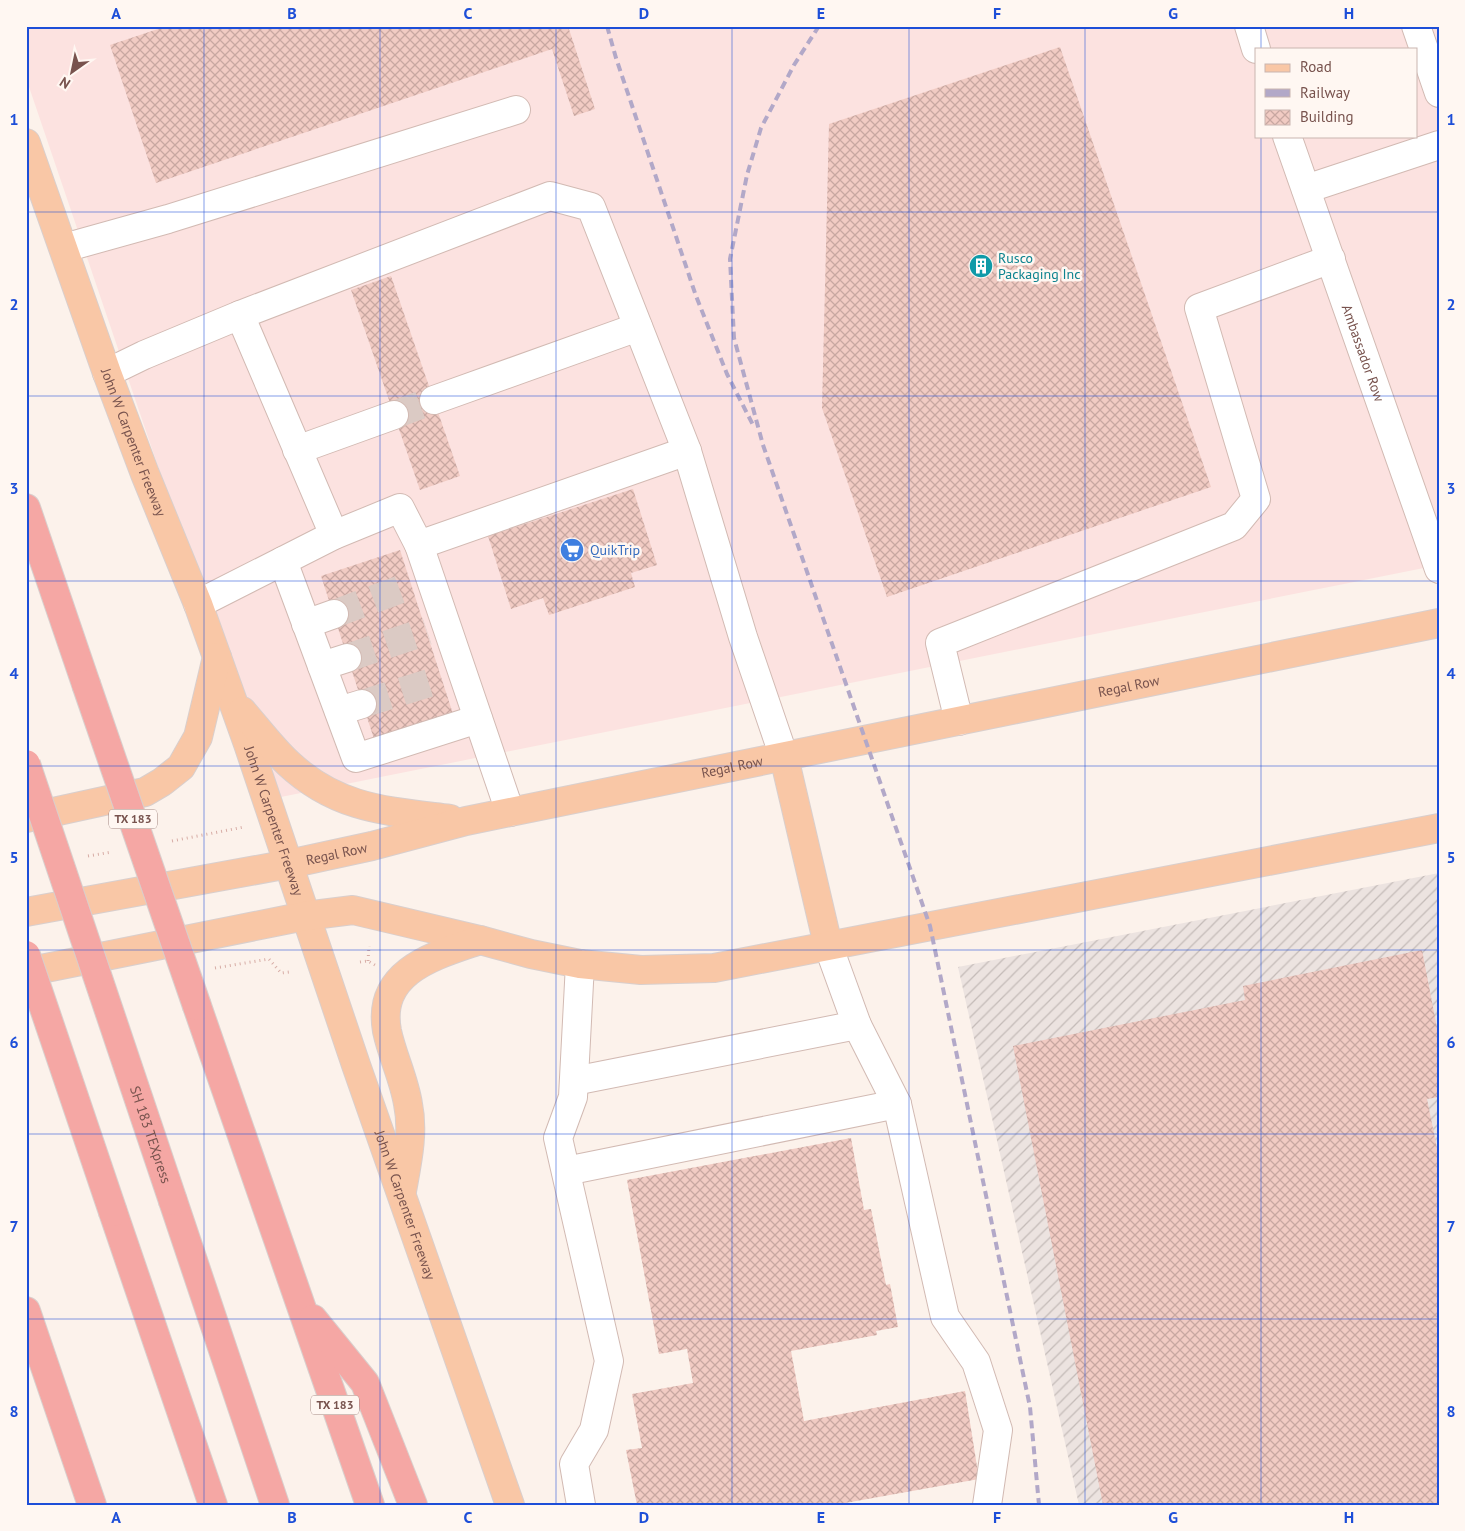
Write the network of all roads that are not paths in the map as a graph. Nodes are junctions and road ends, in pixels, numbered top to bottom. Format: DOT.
graph roads {
  1 [pos="1248,26"];
  2 [pos="1416,26"];
  3 [pos="1256,48"];
  4 [pos="1439,94"];
  5 [pos="516,110"];
  6 [pos="1288,138"];
  7 [pos="26,143"];
  8 [pos="1439,145"];
  9 [pos="1306,189"];
  10 [pos="64,248"];
  11 [pos="1331,259"];
  12 [pos="240,315"];
  13 [pos="638,327"];
  14 [pos="107,373"];
  15 [pos="434,400"];
  16 [pos="394,415"];
  17 [pos="297,450"];
  18 [pos="687,451"];
  19 [pos="26,508"];
  20 [pos="334,535"];
  21 [pos="419,545"];
  22 [pos="283,561"];
  23 [pos="1439,569"];
  24 [pos="198,604"];
  25 [pos="334,614"];
  26 [pos="1439,623"];
  27 [pos="306,624"];
  28 [pos="217,657"];
  29 [pos="347,658"];
  30 [pos="322,666"];
  31 [pos="232,699"];
  32 [pos="478,720"];
  33 [pos="959,721"];
  34 [pos="784,756"];
  35 [pos="26,764"];
  36 [pos="510,812"];
  37 [pos="26,818"];
  38 [pos="466,821"];
  39 [pos="1439,828"];
  40 [pos="289,864"];
  41 [pos="26,912"];
  42 [pos="305,916"];
  43 [pos="480,940"];
  44 [pos="828,945"];
  45 [pos="26,955"];
  46 [pos="580,964"];
  47 [pos="26,972"];
  48 [pos="857,1025"];
  49 [pos="574,1082"];
  50 [pos="897,1104"];
  51 [pos="566,1171"];
  52 [pos="401,1195"];
  53 [pos="301,1305"];
  54 [pos="26,1311"];
  55 [pos="92,1505"];
  56 [pos="212,1505"];
  57 [pos="275,1505"];
  58 [pos="370,1505"];
  59 [pos="412,1505"];
  60 [pos="510,1505"];
  61 [pos="582,1505"];
  62 [pos="987,1505"];
  1 -- 3 [label="street"];
  2 -- 4 [label="street"];
  5 -- 10 [label="street"];
  6 -- 9 [label="street, Ambassador Row"];
  7 -- 10 [label="main road, John W Carpenter Freeway"];
  8 -- 9 [label="street"];
  9 -- 11 [label="street, Ambassador Row"];
  10 -- 14 [label="main road, John W Carpenter Freeway"];
  11 -- 23 [label="street, Ambassador Row"];
  11 -- 33 [label="street"];
  12 -- 13 [label="street"];
  12 -- 14 [label="street"];
  12 -- 17 [label="street"];
  13 -- 15 [label="street"];
  13 -- 18 [label="street"];
  14 -- 24 [label="main road, John W Carpenter Freeway"];
  16 -- 17 [label="street"];
  17 -- 20 [label="street"];
  18 -- 21 [label="street"];
  18 -- 34 [label="street"];
  19 -- 53 [label="highway, TX 183, bridge"];
  20 -- 21 [label="street"];
  20 -- 22 [label="street"];
  21 -- 32 [label="street"];
  22 -- 24 [label="street"];
  22 -- 27 [label="street"];
  24 -- 28 [label="main road, John W Carpenter Freeway"];
  25 -- 27 [label="street"];
  26 -- 33 [label="main road, Regal Row"];
  27 -- 30 [label="street"];
  28 -- 31 [label="main road, John W Carpenter Freeway"];
  28 -- 37 [label="main road"];
  29 -- 30 [label="street"];
  30 -- 32 [label="street"];
  31 -- 38 [label="main road"];
  31 -- 40 [label="main road, John W Carpenter Freeway"];
  32 -- 36 [label="street"];
  33 -- 34 [label="main road, Regal Row"];
  34 -- 36 [label="main road, Regal Row"];
  34 -- 44 [label="main road"];
  35 -- 57 [label="highway, SH 183 TEXpress, bridge"];
  36 -- 38 [label="main road, Regal Row"];
  38 -- 40 [label="main road, Regal Row"];
  39 -- 44 [label="main road"];
  40 -- 41 [label="main road, Regal Row"];
  40 -- 42 [label="main road, John W Carpenter Freeway"];
  42 -- 43 [label="main road"];
  42 -- 47 [label="main road"];
  42 -- 52 [label="main road, John W Carpenter Freeway"];
  43 -- 46 [label="main road"];
  43 -- 52 [label="main road"];
  44 -- 46 [label="main road"];
  44 -- 48 [label="street"];
  45 -- 56 [label="highway, bridge"];
  46 -- 49 [label="street"];
  48 -- 49 [label="street"];
  48 -- 50 [label="street"];
  49 -- 51 [label="street"];
  50 -- 51 [label="street"];
  50 -- 62 [label="street"];
  51 -- 61 [label="street"];
  52 -- 60 [label="main road, John W Carpenter Freeway"];
  53 -- 58 [label="highway, TX 183"];
  53 -- 59 [label="highway"];
  54 -- 55 [label="highway"];
}
